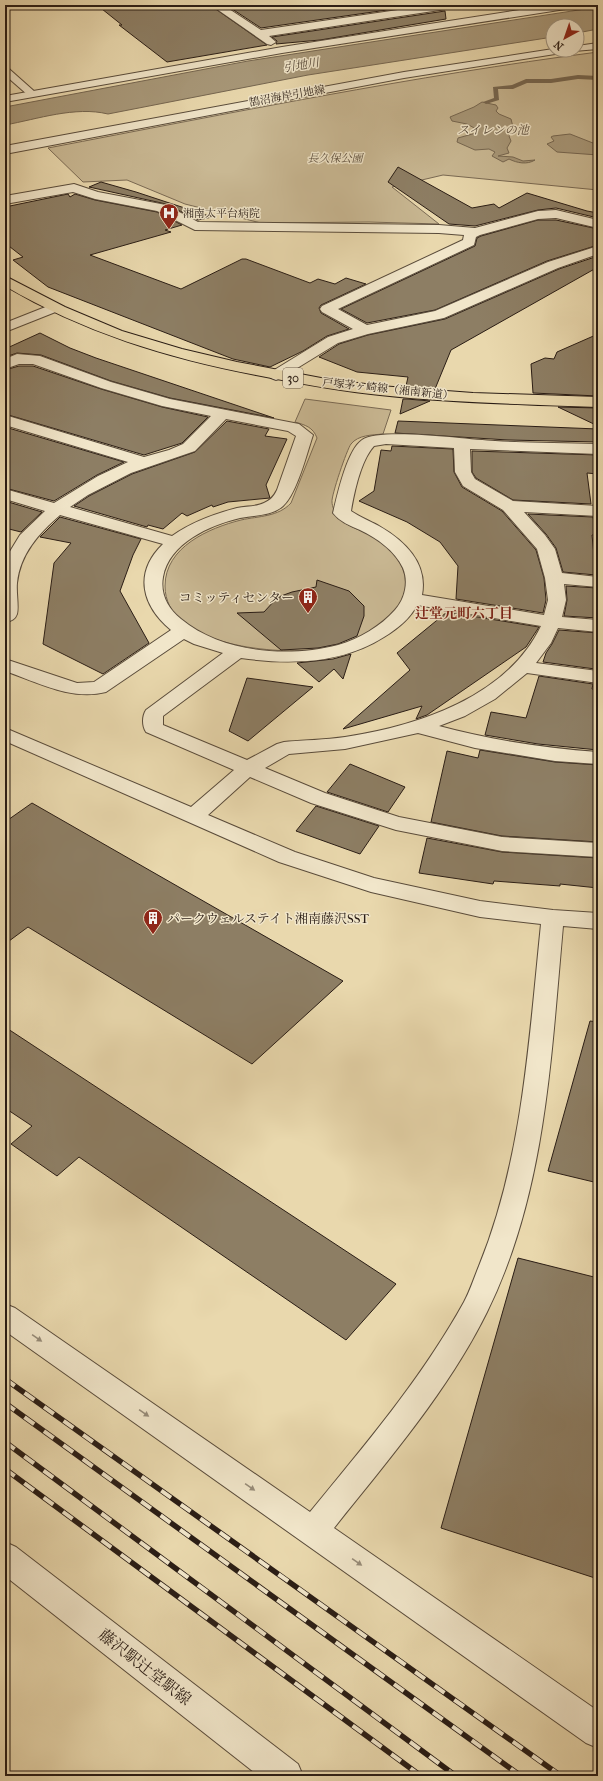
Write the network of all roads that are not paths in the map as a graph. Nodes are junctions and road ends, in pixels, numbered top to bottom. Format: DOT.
graph roads {
  1 [pos="216,5"];
  2 [pos="453,5"];
  3 [pos="512,5"];
  4 [pos="572,5"];
  5 [pos="438,6"];
  6 [pos="371,9"];
  7 [pos="524,12"];
  8 [pos="382,16"];
  9 [pos="259,34"];
  10 [pos="598,46"];
  11 [pos="585,48"];
  12 [pos="282,50"];
  13 [pos="545,54"];
  14 [pos="5,70"];
  15 [pos="32,94"];
  16 [pos="5,99"];
  17 [pos="5,150"];
  18 [pos="5,200"];
  19 [pos="598,224"];
  20 [pos="475,232"];
  21 [pos="598,250"];
  22 [pos="5,280"];
  23 [pos="53,308"];
  24 [pos="5,328"];
  25 [pos="365,330"];
  26 [pos="5,364"];
  27 [pos="276,375"];
  28 [pos="598,402"];
  29 [pos="222,414"];
  30 [pos="5,420"];
  31 [pos="462,444"];
  32 [pos="598,449"];
  33 [pos="144,462"];
  34 [pos="5,494"];
  35 [pos="509,506"];
  36 [pos="57,508"];
  37 [pos="598,511"];
  38 [pos="174,542"];
  39 [pos="7,577"];
  40 [pos="554,578"];
  41 [pos="598,582"];
  42 [pos="413,599"];
  43 [pos="5,618"];
  44 [pos="552,622"];
  45 [pos="598,626"];
  46 [pos="183,631"];
  47 [pos="237,652"];
  48 [pos="5,665"];
  49 [pos="523,667"];
  50 [pos="598,677"];
  51 [pos="418,727"];
  52 [pos="5,734"];
  53 [pos="598,758"];
  54 [pos="247,769"];
  55 [pos="194,816"];
  56 [pos="598,850"];
  57 [pos="553,918"];
  58 [pos="598,920"];
  59 [pos="5,1316"];
  60 [pos="313,1531"];
  61 [pos="5,1557"];
  62 [pos="598,1730"];
  63 [pos="286,1776"];
  1 -- 9 [label="street"];
  2 -- 5 [label="street"];
  3 -- 7 [label="street"];
  4 -- 7 [label="street"];
  5 -- 8 [label="street"];
  6 -- 8 [label="street"];
  7 -- 12 [label="street"];
  8 -- 9 [label="street"];
  9 -- 12 [label="street"];
  10 -- 11 [label="street"];
  12 -- 15 [label="street"];
  13 -- 17 [label="street, 鵠沼海岸引地線"];
  14 -- 15 [label="lane"];
  15 -- 16 [label="street"];
  18 -- 20 [label="street"];
  19 -- 20 [label="street"];
  20 -- 25 [label="street"];
  21 -- 25 [label="street"];
  22 -- 23 [label="main road, 戸塚茅ヶ崎線（湘南新道） / 30"];
  23 -- 24 [label="street"];
  23 -- 27 [label="main road, 戸塚茅ヶ崎線（湘南新道） / 30"];
  25 -- 27 [label="street"];
  26 -- 29 [label="street"];
  27 -- 28 [label="main road, 戸塚茅ヶ崎線（湘南新道） / 30"];
  29 -- 33 [label="street"];
  29 -- 38 [label="street"];
  30 -- 33 [label="street"];
  31 -- 32 [label="street"];
  31 -- 35 [label="street"];
  31 -- 42 [label="street"];
  33 -- 36 [label="street"];
  34 -- 36 [label="street"];
  35 -- 37 [label="street"];
  35 -- 40 [label="street"];
  36 -- 38 [label="street"];
  36 -- 39 [label="street"];
  38 -- 46 [label="street"];
  39 -- 43 [label="street"];
  40 -- 41 [label="street"];
  40 -- 44 [label="street"];
  42 -- 44 [label="street"];
  42 -- 47 [label="street"];
  44 -- 45 [label="street"];
  44 -- 49 [label="street"];
  46 -- 47 [label="street"];
  46 -- 48 [label="street"];
  47 -- 54 [label="street"];
  49 -- 50 [label="street"];
  49 -- 51 [label="street"];
  51 -- 53 [label="street"];
  51 -- 54 [label="street"];
  52 -- 55 [label="street"];
  54 -- 55 [label="street"];
  54 -- 56 [label="street"];
  55 -- 57 [label="street"];
  57 -- 58 [label="street"];
  57 -- 60 [label="street"];
  59 -- 60 [label="street, one-way"];
  60 -- 62 [label="street, one-way"];
  61 -- 63 [label="street, 藤沢駅辻堂駅線"];
}
